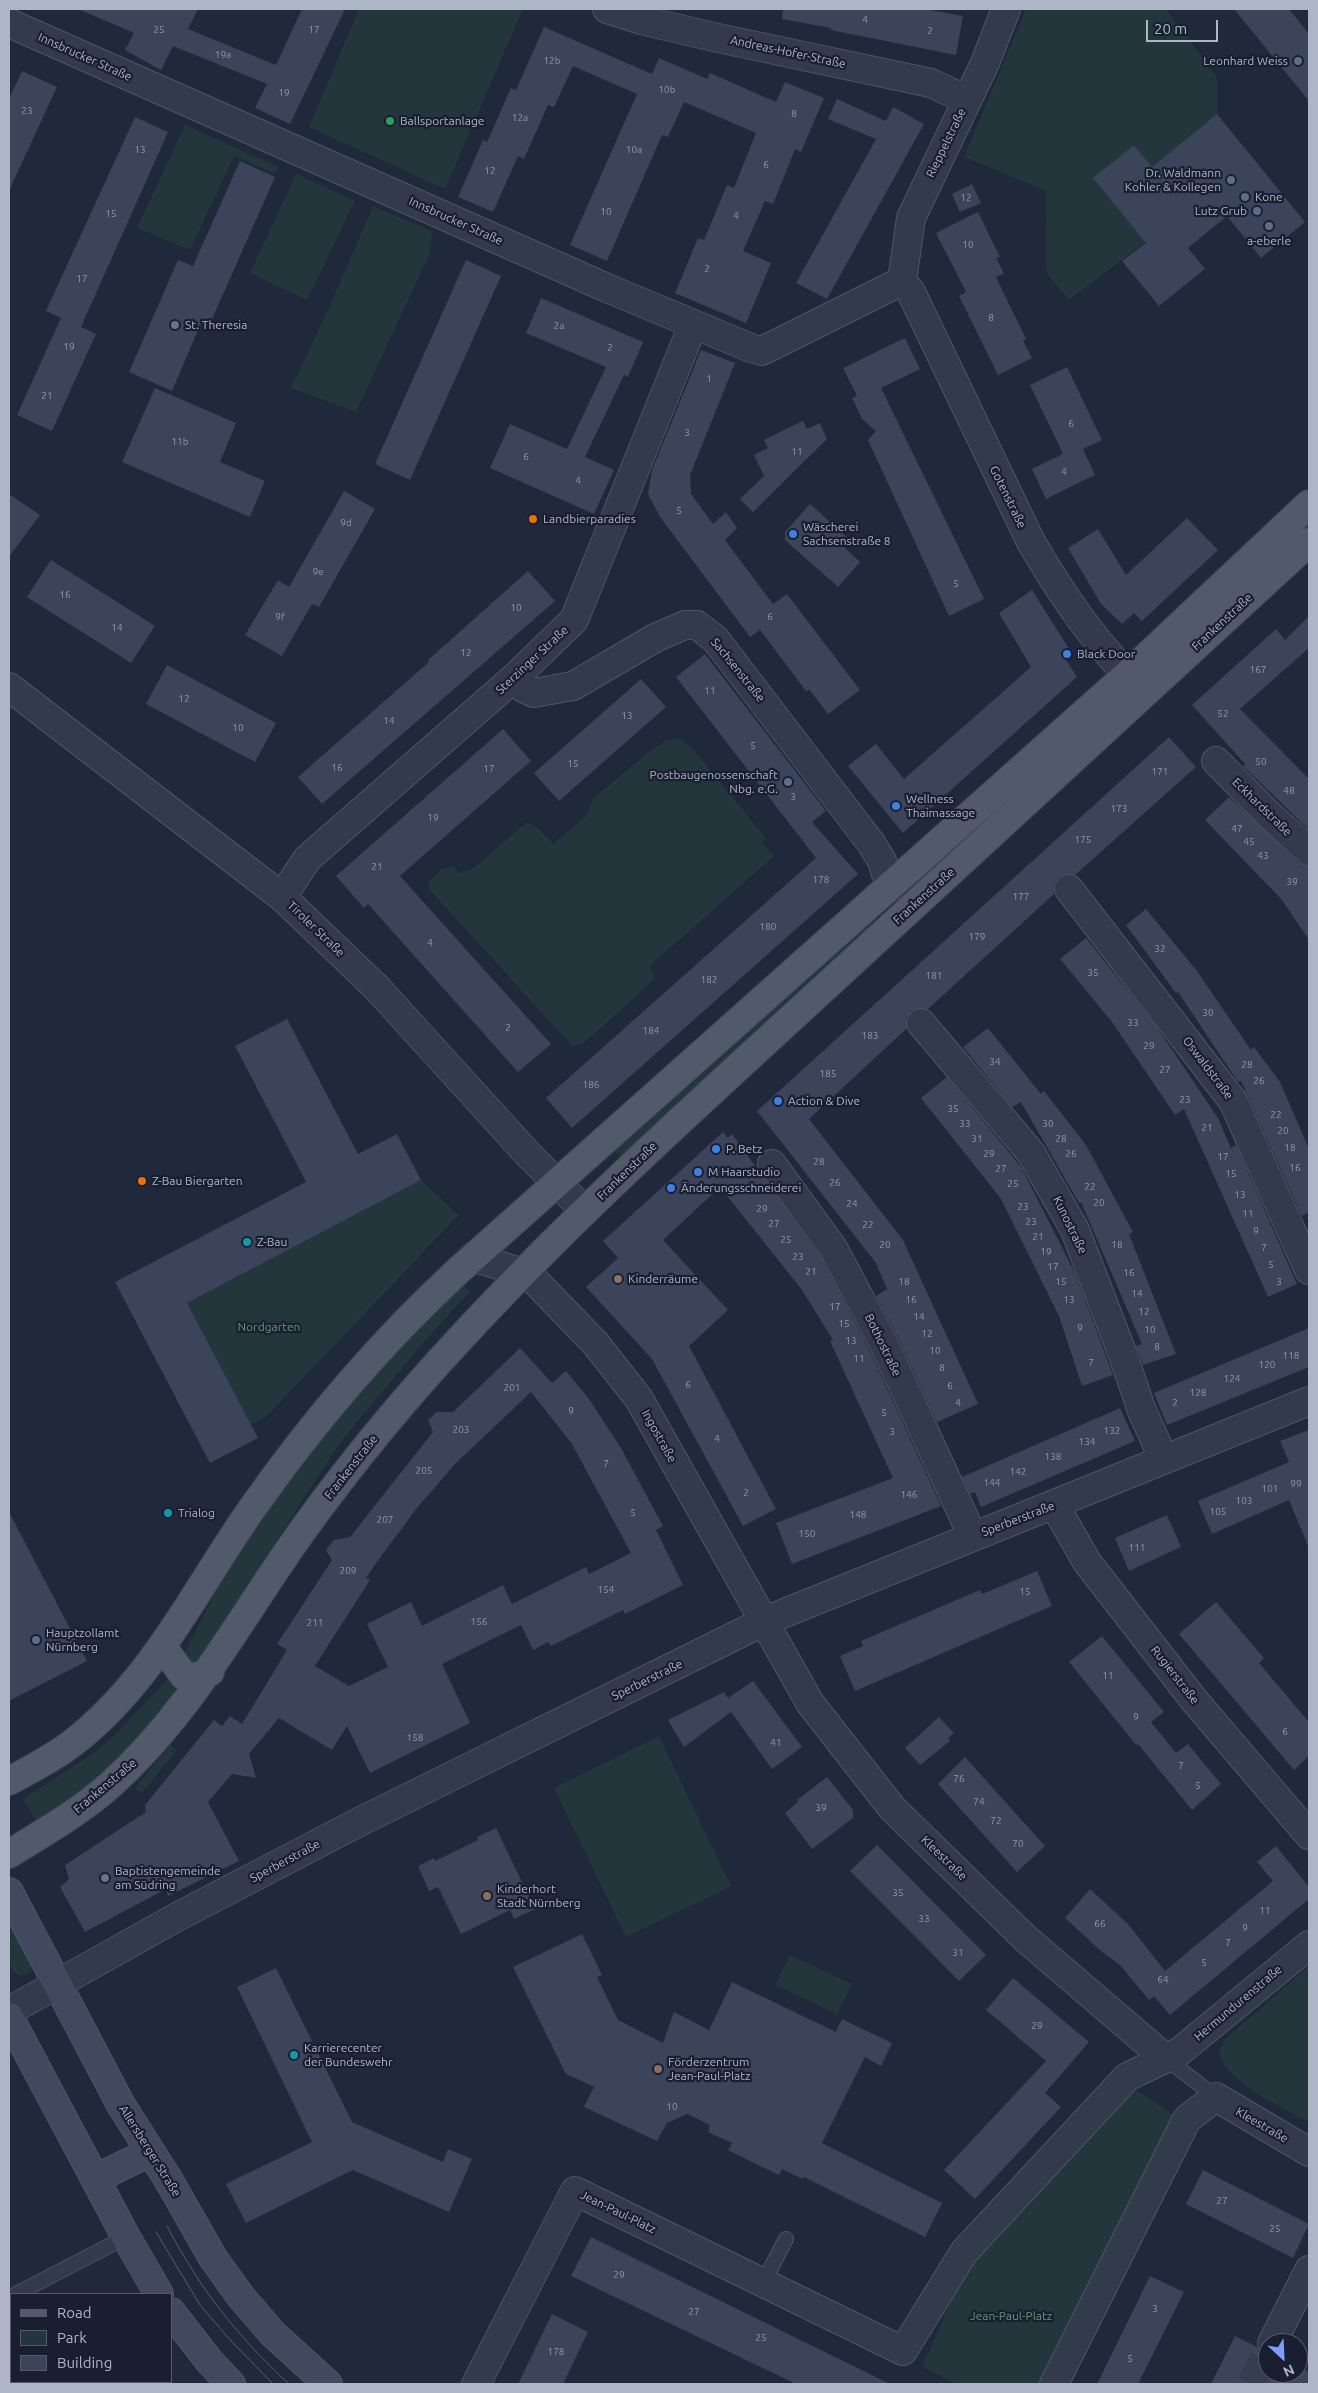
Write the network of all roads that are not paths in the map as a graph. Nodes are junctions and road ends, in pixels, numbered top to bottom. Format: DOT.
graph roads {
  1 [pos="607,9"];
  2 [pos="1006,9"];
  3 [pos="9,23"];
  4 [pos="967,100"];
  5 [pos="902,281"];
  6 [pos="693,325"];
  7 [pos="1309,504"];
  8 [pos="1309,542"];
  9 [pos="514,678"];
  10 [pos="1136,684"];
  11 [pos="9,687"];
  12 [pos="1216,761"];
  13 [pos="1309,851"];
  14 [pos="890,887"];
  15 [pos="1069,889"];
  16 [pos="282,896"];
  17 [pos="921,1023"];
  18 [pos="772,1164"];
  19 [pos="558,1183"];
  20 [pos="585,1211"];
  21 [pos="473,1257"];
  22 [pos="1309,1270"];
  23 [pos="523,1273"];
  24 [pos="1309,1401"];
  25 [pos="1164,1460"];
  26 [pos="1055,1506"];
  27 [pos="973,1537"];
  28 [pos="765,1621"];
  29 [pos="162,1646"];
  30 [pos="210,1672"];
  31 [pos="9,1781"];
  32 [pos="1309,1835"];
  33 [pos="9,1854"];
  34 [pos="9,1892"];
  35 [pos="1309,1944"];
  36 [pos="57,1985"];
  37 [pos="9,2011"];
  38 [pos="9,2017"];
  39 [pos="1165,2058"];
  40 [pos="1216,2097"];
  41 [pos="150,2152"];
  42 [pos="1309,2152"];
  43 [pos="95,2179"];
  44 [pos="126,2237"];
  45 [pos="786,2239"];
  46 [pos="1309,2270"];
  47 [pos="763,2283"];
  48 [pos="18,2293"];
  49 [pos="159,2293"];
  50 [pos="172,2313"];
  51 [pos="1277,2333"];
  52 [pos="231,2384"];
  53 [pos="328,2384"];
  54 [pos="476,2384"];
  55 [pos="1054,2384"];
  1 -- 4 [label="street, Andreas-Hofer-Straße"];
  2 -- 4 [label="street, Rieppelstraße"];
  3 -- 6 [label="street, Innsbrucker Straße"];
  4 -- 5 [label="street, Rieppelstraße"];
  5 -- 6 [label="street, Innsbrucker Straße"];
  5 -- 10 [label="street, Gotenstraße"];
  6 -- 9 [label="street, Sterzinger Straße"];
  7 -- 10 [label="main road, Frankenstraße"];
  8 -- 10 [label="main road, Frankenstraße"];
  9 -- 14 [label="street, Sachsenstraße"];
  9 -- 16 [label="street, Sterzinger Straße"];
  10 -- 14 [label="main road, Frankenstraße"];
  10 -- 20 [label="main road, Frankenstraße"];
  11 -- 16 [label="street, Tiroler Straße"];
  12 -- 13 [label="street, Eckhardstraße"];
  14 -- 19 [label="main road, Frankenstraße"];
  15 -- 22 [label="street, Oswaldstraße"];
  16 -- 19 [label="street, Tiroler Straße"];
  17 -- 25 [label="street, Kunostraße"];
  18 -- 27 [label="street, Bothostraße"];
  19 -- 20 [label="street, Tiroler Straße"];
  19 -- 21 [label="main road, Frankenstraße"];
  20 -- 23 [label="main road, Frankenstraße"];
  21 -- 23 [label="street"];
  21 -- 29 [label="main road, Frankenstraße"];
  23 -- 28 [label="street, Ingostraße"];
  23 -- 30 [label="main road, Frankenstraße"];
  24 -- 25 [label="street, Sperberstraße"];
  25 -- 26 [label="street, Sperberstraße"];
  26 -- 27 [label="street, Sperberstraße"];
  26 -- 32 [label="street, Rugierstraße"];
  27 -- 28 [label="street, Sperberstraße"];
  28 -- 36 [label="street, Sperberstraße"];
  28 -- 39 [label="street, Kleestraße"];
  29 -- 30 [label="main road"];
  29 -- 31 [label="main road, Frankenstraße"];
  30 -- 33 [label="main road, Frankenstraße"];
  34 -- 36 [label="main road, Allersberger Straße"];
  35 -- 39 [label="street, Hermundurenstraße"];
  36 -- 37 [label="street, Sperberstraße"];
  36 -- 41 [label="main road, Allersberger Straße"];
  38 -- 43 [label="main road"];
  39 -- 40 [label="lane"];
  39 -- 47 [label="street, Jean-Paul-Platz"];
  40 -- 42 [label="street, Kleestraße"];
  40 -- 55 [label="street"];
  41 -- 43 [label="main road"];
  41 -- 53 [label="main road, Allersberger Straße"];
  43 -- 44 [label="main road"];
  44 -- 48 [label="lane"];
  44 -- 49 [label="main road"];
  45 -- 47 [label="lane"];
  46 -- 51 [label="street"];
  47 -- 54 [label="street, Jean-Paul-Platz"];
  50 -- 52 [label="main road"];
}
